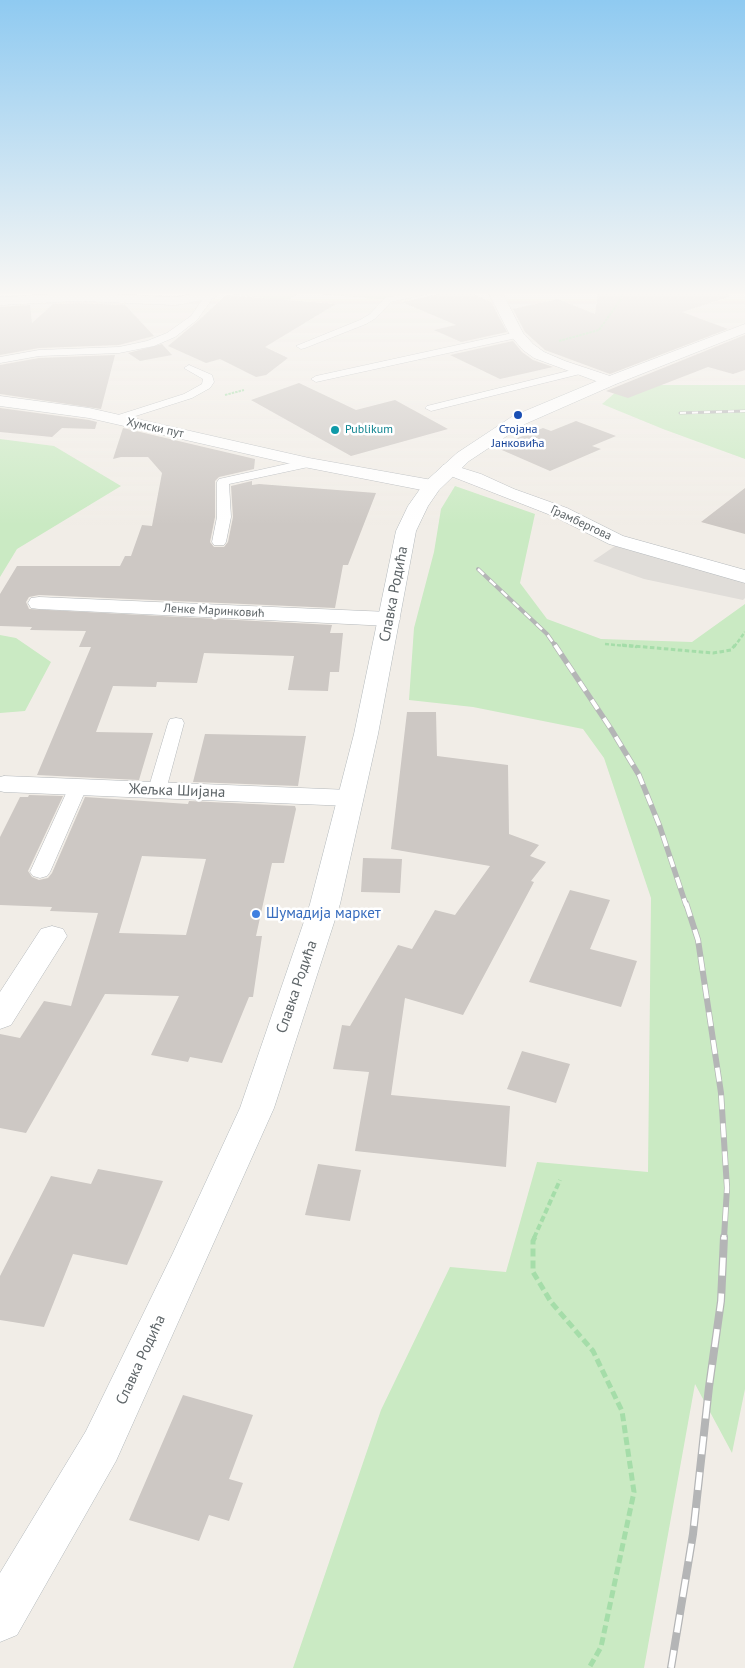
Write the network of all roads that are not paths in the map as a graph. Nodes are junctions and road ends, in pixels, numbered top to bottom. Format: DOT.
graph roads {
  1 [pos="193,370"];
  2 [pos="358,370"];
  3 [pos="577,370"];
  4 [pos="638,370"];
  5 [pos="580,371"];
  6 [pos="316,379"];
  7 [pos="610,381"];
  8 [pos="0,401"];
  9 [pos="431,408"];
  10 [pos="116,419"];
  11 [pos="309,463"];
  12 [pos="450,470"];
  13 [pos="432,486"];
  14 [pos="219,542"];
  15 [pos="745,577"];
  16 [pos="39,603"];
  17 [pos="389,619"];
  18 [pos="176,723"];
  19 [pos="4,784"];
  20 [pos="78,787"];
  21 [pos="157,790"];
  22 [pos="350,798"];
  23 [pos="40,872"];
  24 [pos="52,936"];
  25 [pos="0,1016"];
  26 [pos="0,1618"];
  1 -- 10 [label="lane"];
  2 -- 6 [label="lane"];
  3 -- 5 [label="street"];
  4 -- 7 [label="street, Славка Родића"];
  5 -- 7 [label="street"];
  5 -- 9 [label="lane"];
  7 -- 12 [label="street, Славка Родића"];
  8 -- 10 [label="street, Хумски пут"];
  10 -- 11 [label="street, Хумски пут"];
  11 -- 13 [label="street, Хумски пут"];
  11 -- 14 [label="lane, Хумски пут"];
  12 -- 13 [label="street, Славка Родића"];
  12 -- 15 [label="street, Грамбергова"];
  13 -- 17 [label="street, Славка Родића"];
  16 -- 17 [label="street, Ленке Маринковић"];
  17 -- 22 [label="street, Славка Родића"];
  18 -- 21 [label="lane"];
  19 -- 20 [label="street, Жељка Шијана"];
  20 -- 21 [label="street, Жељка Шијана"];
  20 -- 23 [label="lane"];
  21 -- 22 [label="street, Жељка Шијана"];
  22 -- 26 [label="street, Славка Родића"];
  24 -- 25 [label="street"];
}
